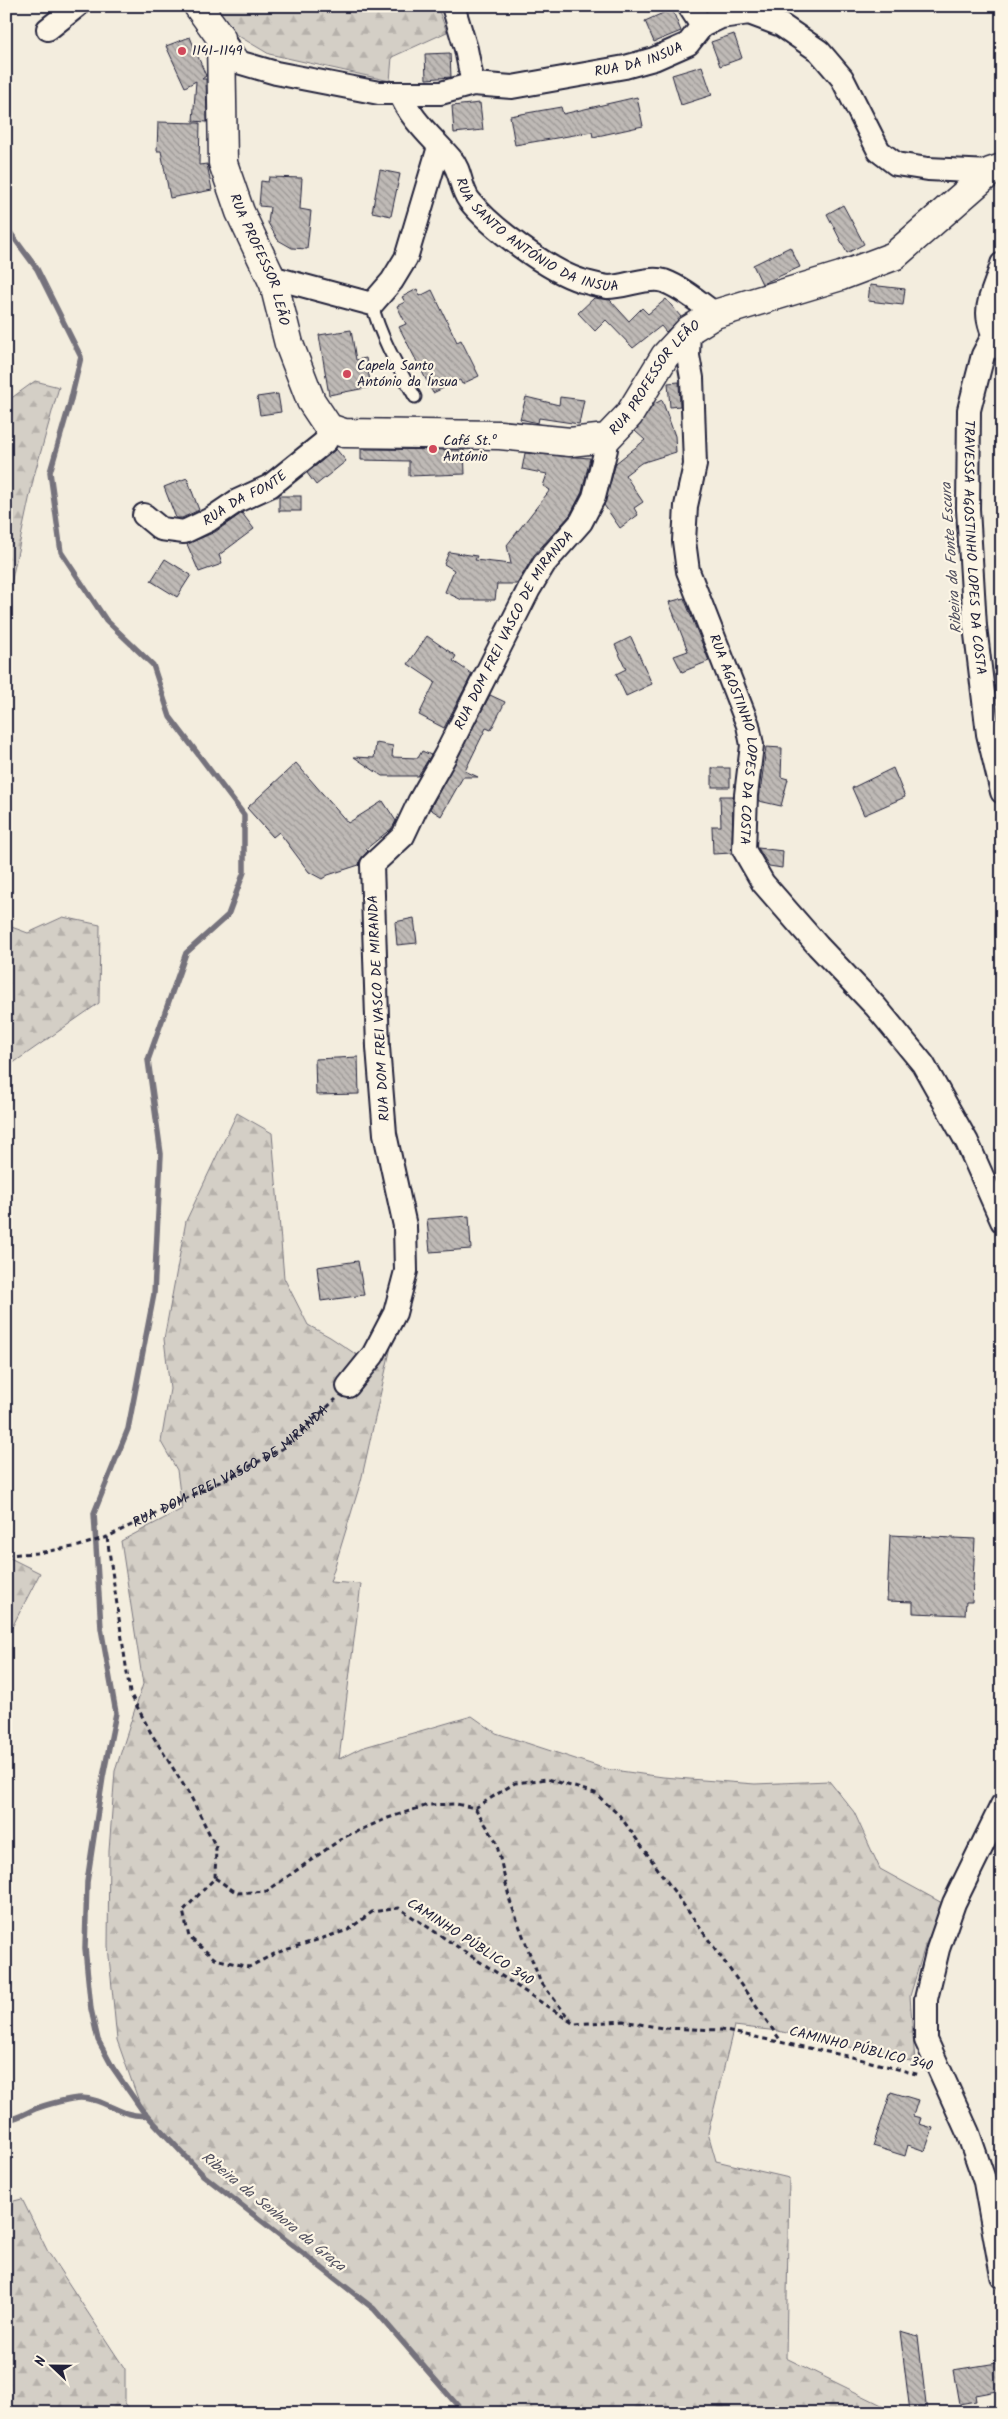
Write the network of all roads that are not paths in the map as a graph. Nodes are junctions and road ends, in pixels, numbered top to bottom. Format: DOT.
graph roads {
  1 [pos="77,6"];
  2 [pos="198,6"];
  3 [pos="453,6"];
  4 [pos="689,6"];
  5 [pos="702,26"];
  6 [pos="48,29"];
  7 [pos="221,38"];
  8 [pos="473,84"];
  9 [pos="400,93"];
  10 [pos="439,147"];
  11 [pos="996,170"];
  12 [pos="262,258"];
  13 [pos="1002,264"];
  14 [pos="372,304"];
  15 [pos="715,314"];
  16 [pos="689,330"];
  17 [pos="994,336"];
  18 [pos="415,397"];
  19 [pos="329,428"];
  20 [pos="606,438"];
  21 [pos="144,515"];
  22 [pos="1002,792"];
  23 [pos="1002,1221"];
  24 [pos="348,1386"];
  25 [pos="1002,1805"];
  26 [pos="1002,2276"];
  1 -- 6 [label="street"];
  2 -- 7 [label="street"];
  3 -- 8 [label="street"];
  4 -- 5 [label="street"];
  5 -- 8 [label="street, RUA DA INSUA"];
  5 -- 11 [label="street, RUA DA INSUA"];
  7 -- 9 [label="street, RUA DA INSUA"];
  7 -- 12 [label="street, RUA PROFESSOR LEÃO"];
  8 -- 9 [label="street, RUA DA INSUA"];
  9 -- 10 [label="street, RUA SANTO ANTÓNIO DA INSUA"];
  10 -- 14 [label="street"];
  10 -- 15 [label="street, RUA SANTO ANTÓNIO DA INSUA"];
  11 -- 15 [label="street, RUA PROFESSOR LEÃO"];
  12 -- 14 [label="street"];
  12 -- 19 [label="street, RUA PROFESSOR LEÃO"];
  13 -- 17 [label="street"];
  14 -- 18 [label="lane"];
  15 -- 16 [label="street, RUA PROFESSOR LEÃO"];
  16 -- 20 [label="street, RUA PROFESSOR LEÃO"];
  16 -- 23 [label="street, RUA AGOSTINHO LOPES DA COSTA"];
  17 -- 22 [label="street, TRAVESSA AGOSTINHO LOPES DA COSTA"];
  19 -- 20 [label="street, RUA PROFESSOR LEÃO"];
  19 -- 21 [label="street, RUA DA FONTE"];
  20 -- 24 [label="street, RUA DOM FREI VASCO DE MIRANDA"];
  25 -- 26 [label="street"];
}
